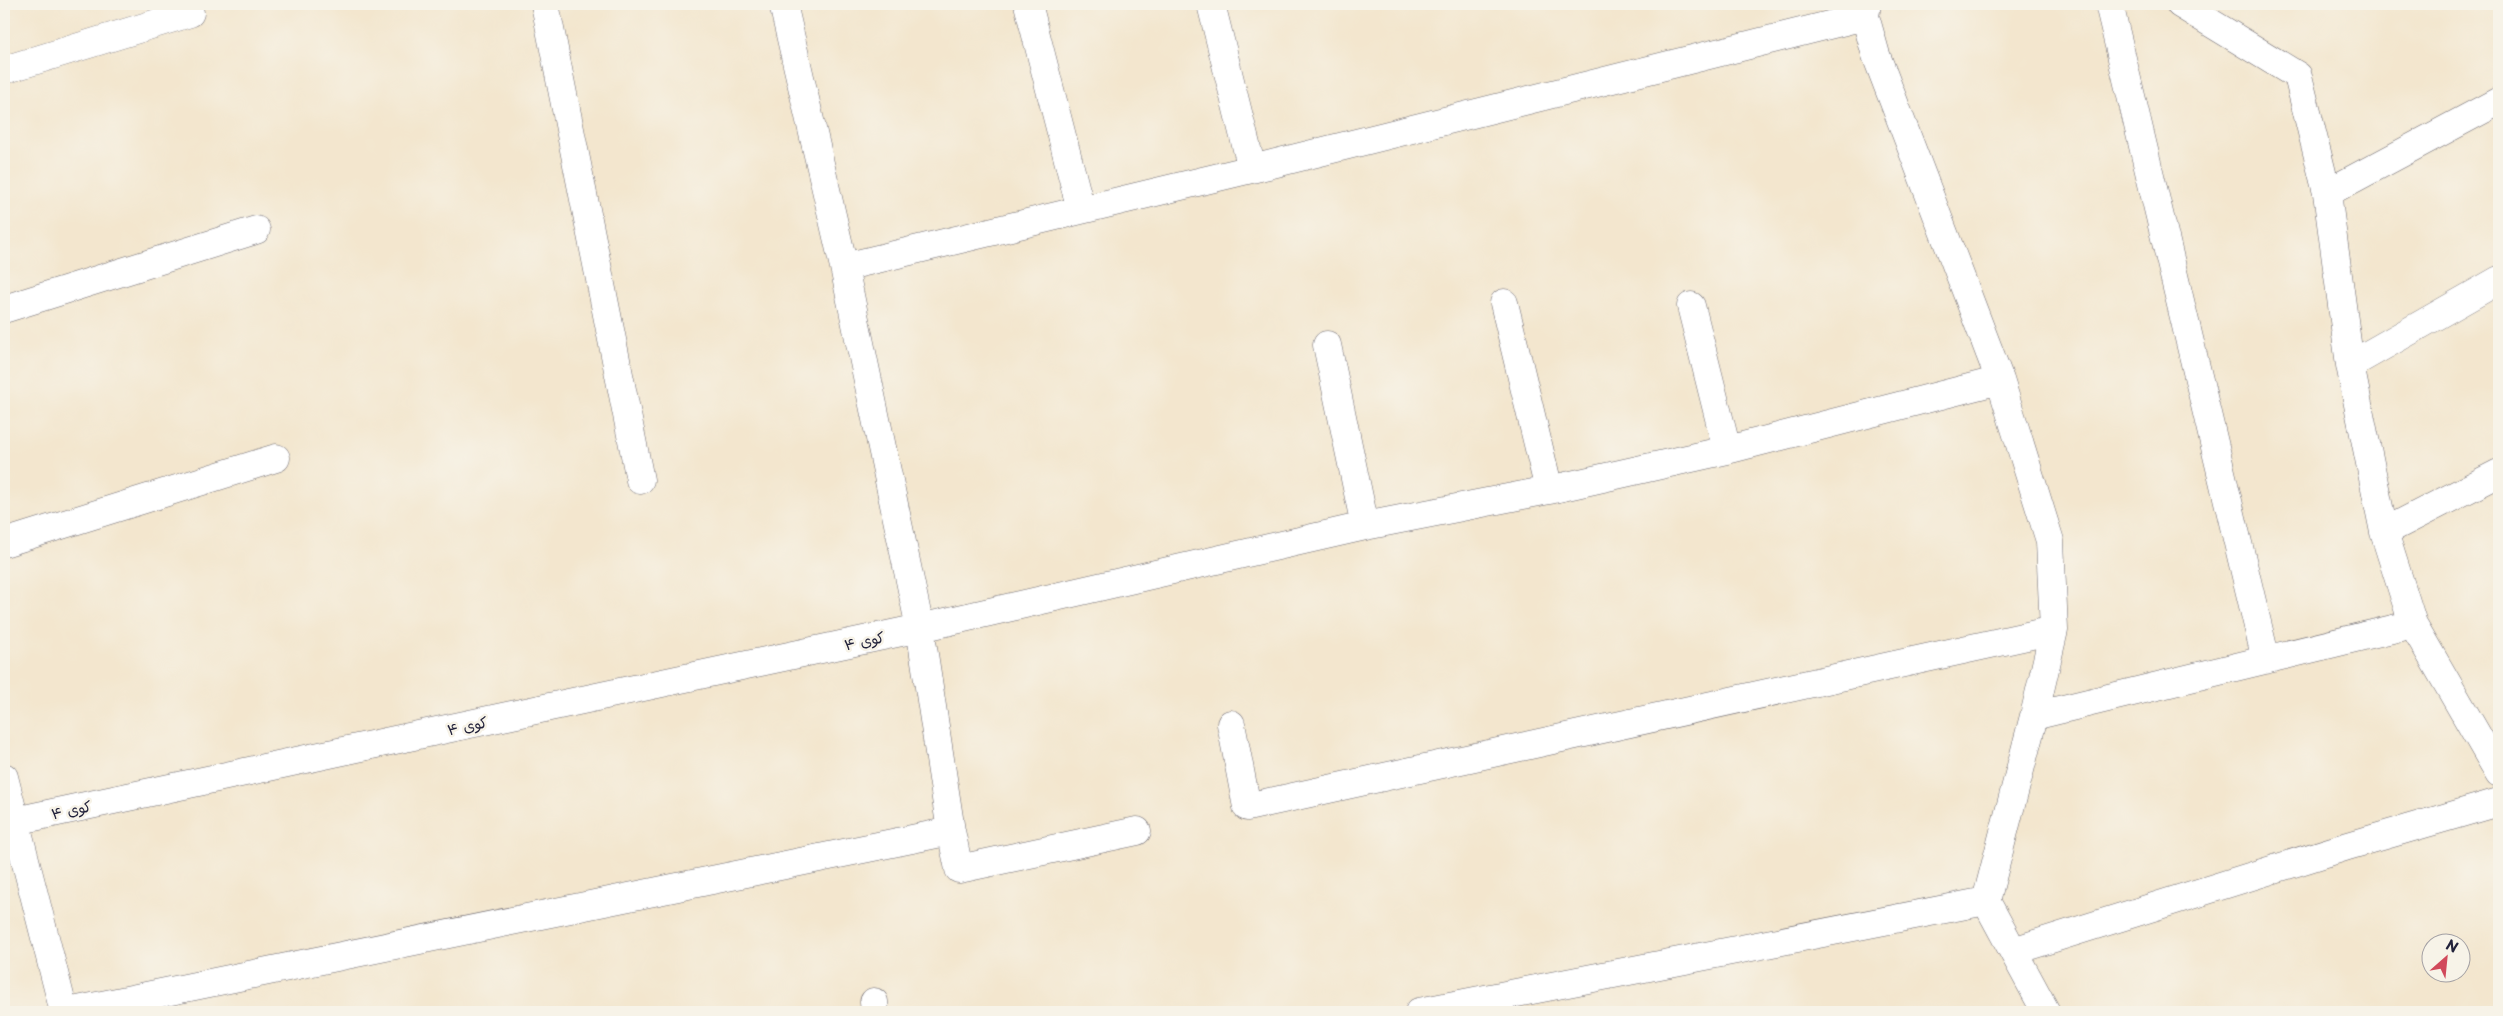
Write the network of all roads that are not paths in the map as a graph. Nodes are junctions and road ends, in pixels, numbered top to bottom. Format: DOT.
graph roads {
  1 [pos="545,4"];
  2 [pos="783,4"];
  3 [pos="1028,4"];
  4 [pos="1212,4"];
  5 [pos="2109,4"];
  6 [pos="2180,4"];
  7 [pos="1866,10"];
  8 [pos="190,13"];
  9 [pos="4,70"];
  10 [pos="2499,101"];
  11 [pos="1252,169"];
  12 [pos="2327,193"];
  13 [pos="1080,210"];
  14 [pos="256,230"];
  15 [pos="844,267"];
  16 [pos="2499,280"];
  17 [pos="1504,303"];
  18 [pos="1691,306"];
  19 [pos="4,309"];
  20 [pos="1326,345"];
  21 [pos="2350,365"];
  22 [pos="2000,380"];
  23 [pos="1727,450"];
  24 [pos="276,458"];
  25 [pos="2499,473"];
  26 [pos="640,480"];
  27 [pos="1549,490"];
  28 [pos="1365,526"];
  29 [pos="2384,532"];
  30 [pos="4,543"];
  31 [pos="2413,624"];
  32 [pos="920,628"];
  33 [pos="2054,630"];
  34 [pos="2266,660"];
  35 [pos="2034,716"];
  36 [pos="1231,724"];
  37 [pos="2499,773"];
  38 [pos="4,777"];
  39 [pos="2499,802"];
  40 [pos="15,821"];
  41 [pos="951,831"];
  42 [pos="1137,831"];
  43 [pos="1986,900"];
  44 [pos="2013,950"];
  45 [pos="64,1012"];
  46 [pos="68,1012"];
  47 [pos="1419,1012"];
  48 [pos="2046,1012"];
  1 -- 26 [label="street"];
  2 -- 15 [label="street"];
  3 -- 13 [label="street"];
  4 -- 11 [label="street"];
  5 -- 34 [label="street"];
  6 -- 12 [label="street"];
  7 -- 11 [label="street"];
  7 -- 22 [label="street"];
  8 -- 9 [label="street"];
  10 -- 12 [label="street"];
  11 -- 13 [label="street"];
  12 -- 21 [label="street"];
  13 -- 15 [label="street"];
  14 -- 19 [label="street"];
  15 -- 32 [label="street"];
  16 -- 21 [label="street"];
  17 -- 27 [label="street"];
  18 -- 23 [label="street"];
  20 -- 28 [label="street"];
  21 -- 29 [label="street"];
  22 -- 23 [label="street, کوی ۴"];
  22 -- 33 [label="street"];
  23 -- 27 [label="street, کوی ۴"];
  24 -- 30 [label="street"];
  25 -- 29 [label="street"];
  27 -- 28 [label="street, کوی ۴"];
  28 -- 32 [label="street, کوی ۴"];
  29 -- 31 [label="street"];
  31 -- 34 [label="street"];
  31 -- 37 [label="street"];
  32 -- 40 [label="street, کوی ۴"];
  32 -- 41 [label="street"];
  33 -- 35 [label="street"];
  33 -- 36 [label="street"];
  34 -- 35 [label="street"];
  35 -- 43 [label="street"];
  38 -- 40 [label="street"];
  39 -- 44 [label="street"];
  40 -- 45 [label="street"];
  41 -- 42 [label="street"];
  41 -- 46 [label="street"];
  43 -- 44 [label="street"];
  43 -- 47 [label="street"];
  44 -- 48 [label="street"];
}
